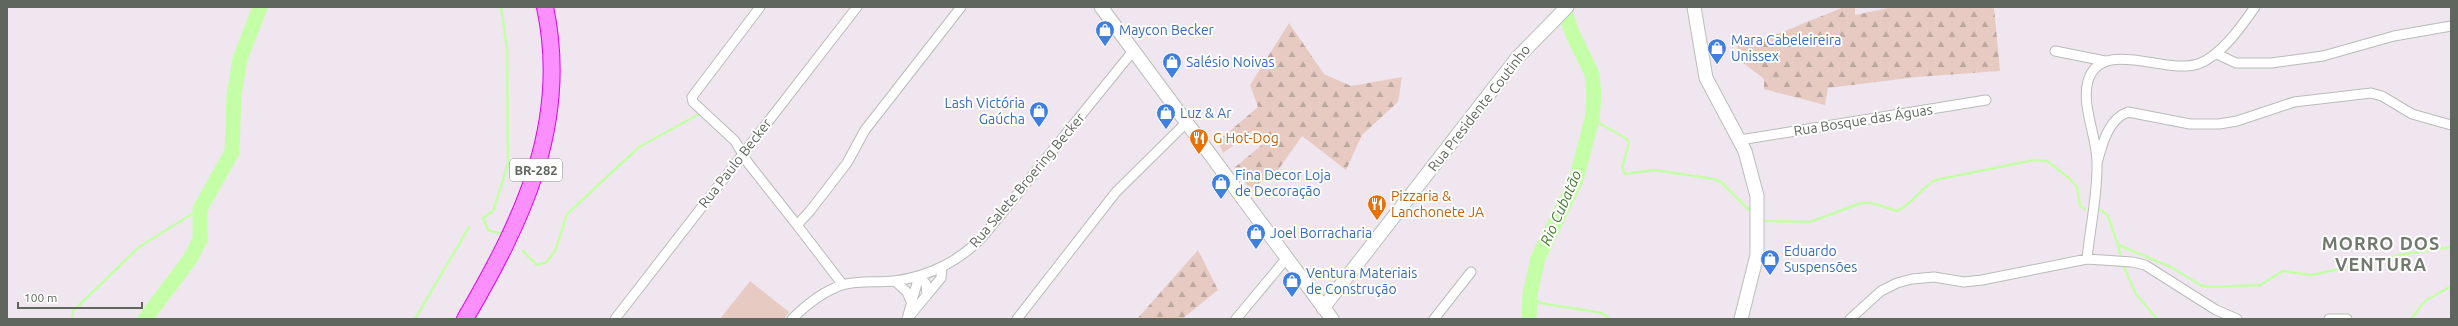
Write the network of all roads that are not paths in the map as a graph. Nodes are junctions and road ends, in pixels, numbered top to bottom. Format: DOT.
graph roads {
  1 [pos="545,7"];
  2 [pos="760,7"];
  3 [pos="857,7"];
  4 [pos="961,7"];
  5 [pos="1101,7"];
  6 [pos="1567,7"];
  7 [pos="1694,7"];
  8 [pos="2255,7"];
  9 [pos="2451,26"];
  10 [pos="1133,50"];
  11 [pos="2055,51"];
  12 [pos="2217,54"];
  13 [pos="2105,60"];
  14 [pos="1986,100"];
  15 [pos="1186,123"];
  16 [pos="2451,125"];
  17 [pos="1740,140"];
  18 [pos="742,154"];
  19 [pos="2097,163"];
  20 [pos="797,225"];
  21 [pos="1286,259"];
  22 [pos="2087,259"];
  23 [pos="942,267"];
  24 [pos="1471,272"];
  25 [pos="918,276"];
  26 [pos="895,281"];
  27 [pos="843,285"];
  28 [pos="927,295"];
  29 [pos="912,304"];
  30 [pos="1323,308"];
  31 [pos="465,319"];
  32 [pos="615,319"];
  33 [pos="792,319"];
  34 [pos="907,319"];
  35 [pos="1017,319"];
  36 [pos="1236,319"];
  37 [pos="1332,319"];
  38 [pos="1434,319"];
  39 [pos="1741,319"];
  40 [pos="1850,319"];
  41 [pos="2237,319"];
  42 [pos="2329,319"];
  43 [pos="2347,319"];
  1 -- 31 [label="highway, BR-282"];
  2 -- 18 [label="street"];
  3 -- 18 [label="street, Rua Paulo Becker"];
  4 -- 20 [label="street"];
  5 -- 10 [label="main road"];
  6 -- 30 [label="main road, Rua Presidente Coutinho"];
  7 -- 17 [label="main road"];
  8 -- 12 [label="street"];
  9 -- 12 [label="street"];
  10 -- 15 [label="main road"];
  10 -- 23 [label="street, Rua Salete Broering Becker"];
  11 -- 13 [label="street"];
  12 -- 13 [label="street"];
  13 -- 19 [label="street"];
  14 -- 17 [label="street, Rua Bosque das Águas"];
  15 -- 21 [label="main road"];
  15 -- 35 [label="street"];
  16 -- 19 [label="street"];
  17 -- 39 [label="main road"];
  18 -- 20 [label="street"];
  18 -- 32 [label="street, Rua Paulo Becker"];
  19 -- 22 [label="street"];
  20 -- 27 [label="street"];
  21 -- 30 [label="main road"];
  21 -- 36 [label="street"];
  22 -- 40 [label="street"];
  22 -- 41 [label="street"];
  23 -- 25 [label="street, Rua Salete Broering Becker"];
  23 -- 28 [label="street"];
  24 -- 38 [label="street"];
  25 -- 26 [label="street, Rua Salete Broering Becker"];
  25 -- 28 [label="street"];
  25 -- 29 [label="street"];
  26 -- 27 [label="street, Rua Salete Broering Becker"];
  26 -- 29 [label="street"];
  27 -- 33 [label="street, Rua Salete Broering Becker"];
  28 -- 34 [label="street"];
  29 -- 34 [label="street"];
  30 -- 37 [label="main road"];
  42 -- 43 [label="street"];
}
